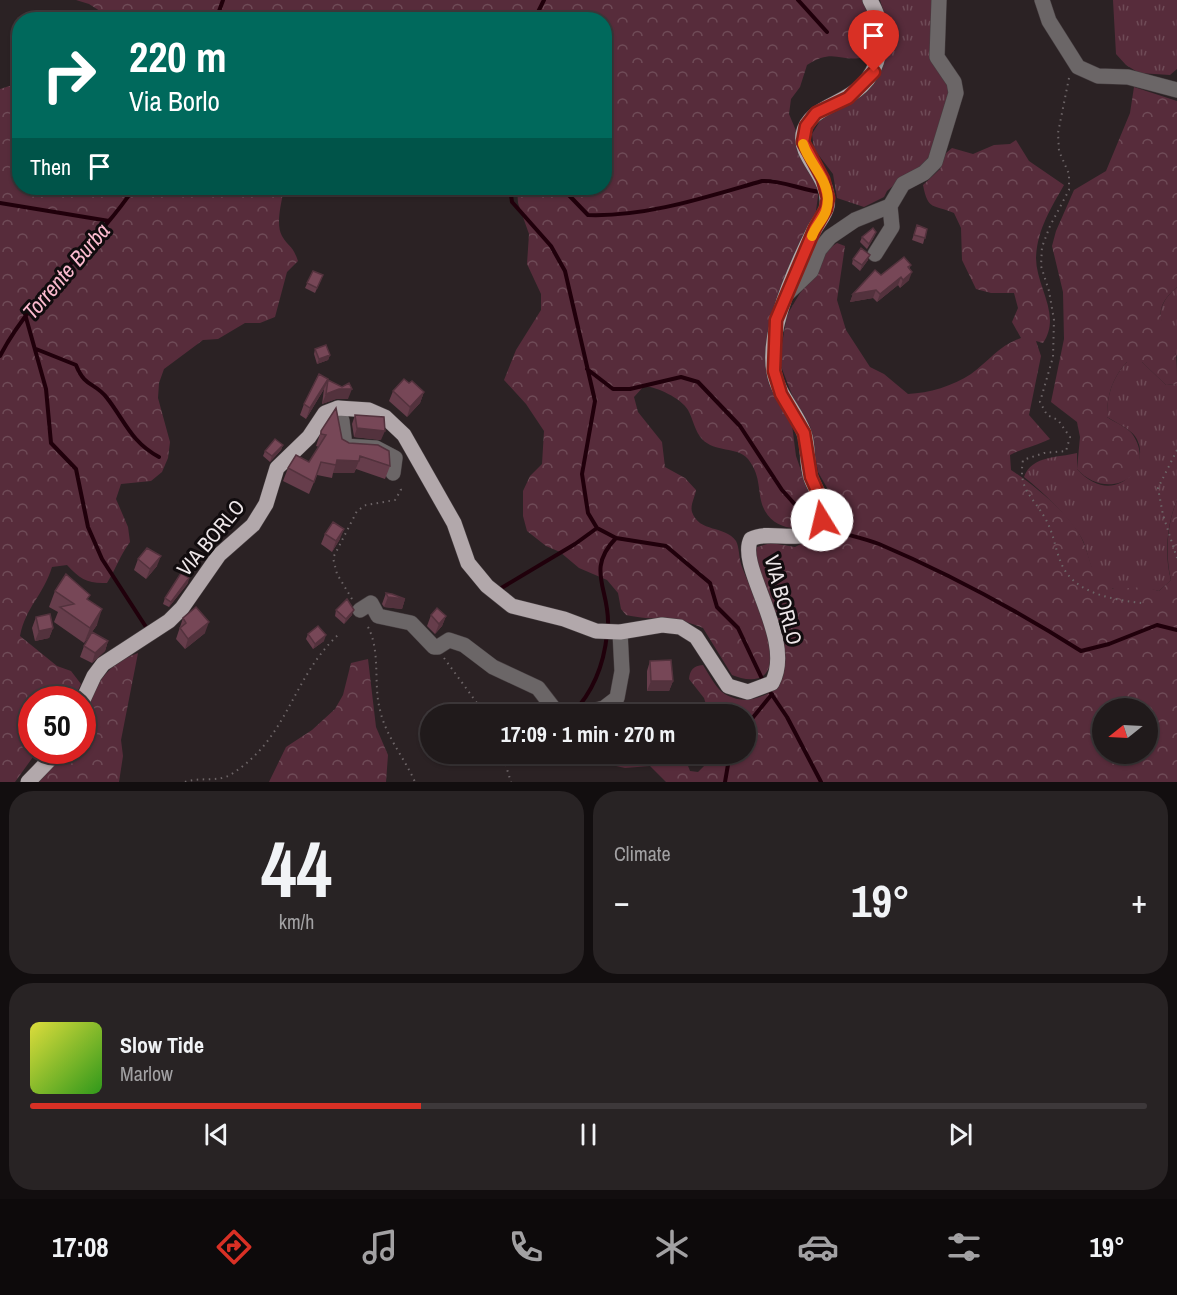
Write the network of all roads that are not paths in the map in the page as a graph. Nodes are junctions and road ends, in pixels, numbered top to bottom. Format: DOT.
graph roads {
  1 [pos="870,0"];
  2 [pos="939,0"];
  3 [pos="1042,0"];
  4 [pos="1177,90"];
  5 [pos="890,206"];
  6 [pos="875,254"];
  7 [pos="788,293"];
  8 [pos="338,408"];
  9 [pos="393,473"];
  10 [pos="360,610"];
  11 [pos="620,632"];
  12 [pos="89,686"];
  13 [pos="550,704"];
  14 [pos="609,704"];
  15 [pos="45,764"];
  16 [pos="28,782"];
  1 -- 7 [label="main road, VIA BORLO"];
  2 -- 5 [label="street"];
  3 -- 4 [label="street"];
  5 -- 6 [label="street"];
  5 -- 7 [label="street"];
  7 -- 11 [label="main road, VIA BORLO"];
  8 -- 9 [label="street"];
  8 -- 11 [label="main road, VIA BORLO"];
  8 -- 12 [label="main road, VIA BORLO"];
  10 -- 13 [label="street"];
  11 -- 14 [label="street"];
  15 -- 16 [label="main road"];
}
